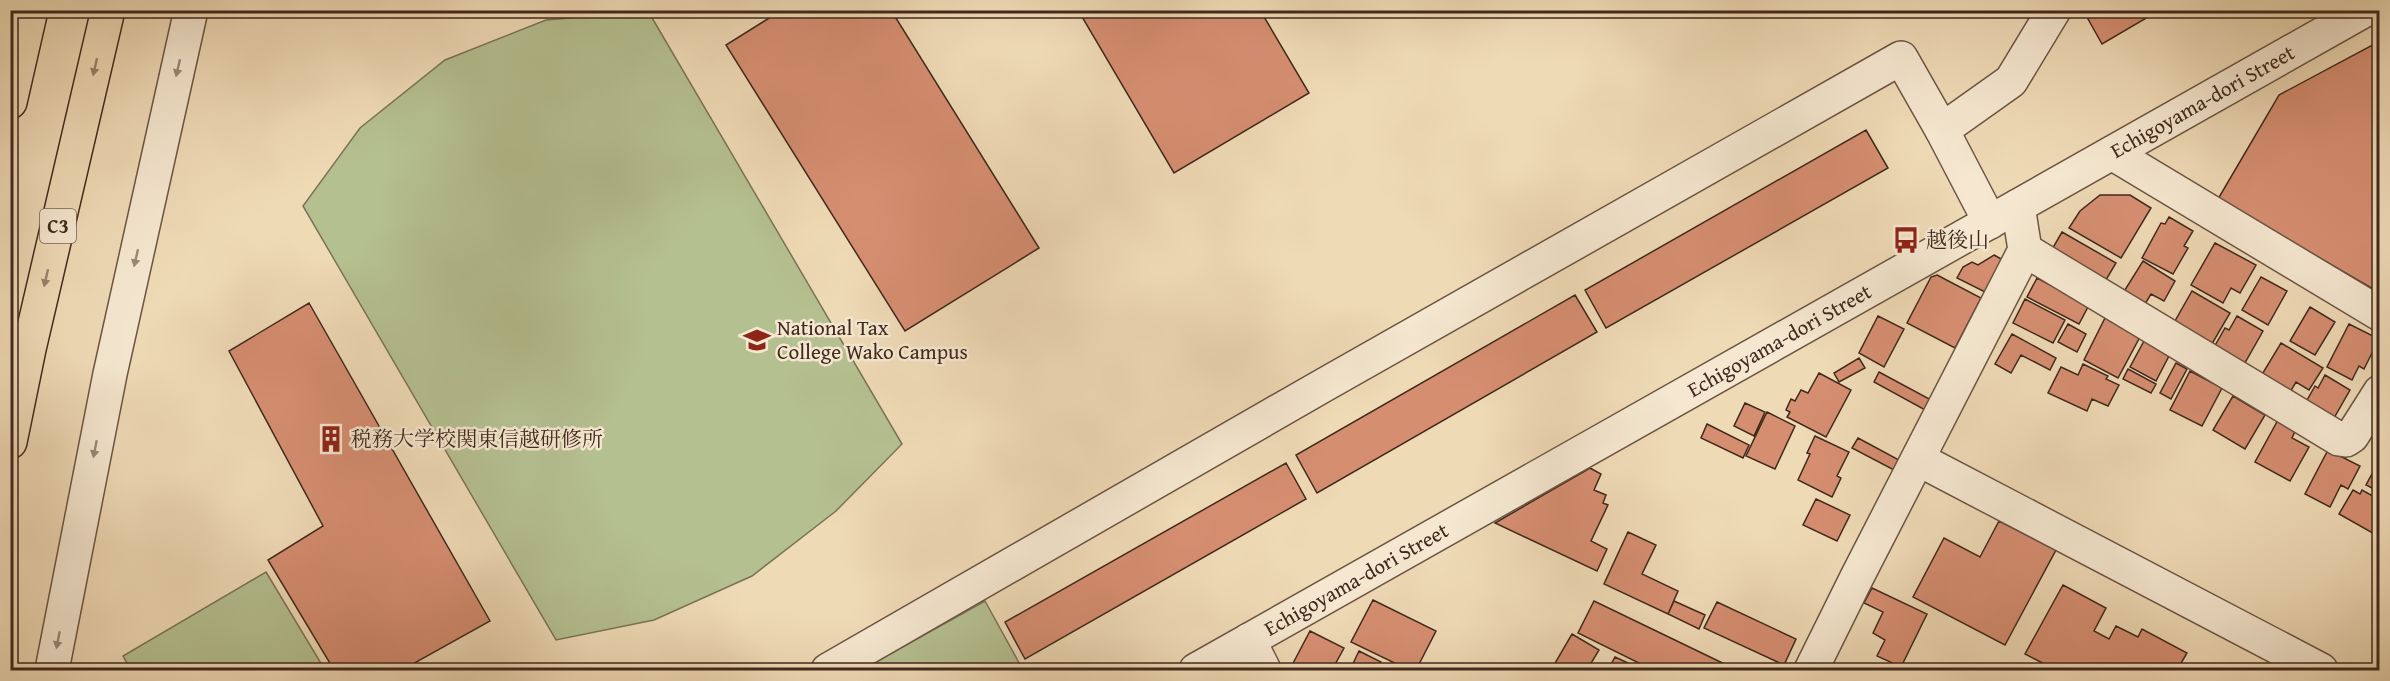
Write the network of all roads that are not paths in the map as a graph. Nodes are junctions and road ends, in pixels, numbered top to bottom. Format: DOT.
graph roads {
  1 [pos="31,10"];
  2 [pos="108,10"];
  3 [pos="191,10"];
  4 [pos="2054,10"];
  5 [pos="2365,10"];
  6 [pos="10,102"];
  7 [pos="1942,130"];
  8 [pos="2112,153"];
  9 [pos="2018,206"];
  10 [pos="1990,222"];
  11 [pos="2025,250"];
  12 [pos="2379,314"];
  13 [pos="2379,392"];
  14 [pos="10,442"];
  15 [pos="1918,459"];
  16 [pos="1249,640"];
  17 [pos="52,670"];
  18 [pos="828,670"];
  19 [pos="1196,670"];
  20 [pos="1264,670"];
  21 [pos="1811,670"];
  22 [pos="2321,670"];
  1 -- 6 [label="highway"];
  2 -- 14 [label="highway, C3, one-way"];
  3 -- 17 [label="street, one-way"];
  4 -- 7 [label="street"];
  5 -- 8 [label="street, Echigoyama-dori Street"];
  7 -- 10 [label="street"];
  7 -- 18 [label="street"];
  8 -- 9 [label="street, Echigoyama-dori Street"];
  8 -- 12 [label="street"];
  9 -- 10 [label="street, Echigoyama-dori Street"];
  9 -- 11 [label="street"];
  10 -- 16 [label="street, Echigoyama-dori Street"];
  11 -- 13 [label="street"];
  11 -- 15 [label="street"];
  15 -- 21 [label="street"];
  15 -- 22 [label="street"];
  16 -- 19 [label="street, Echigoyama-dori Street"];
  16 -- 20 [label="street"];
}
